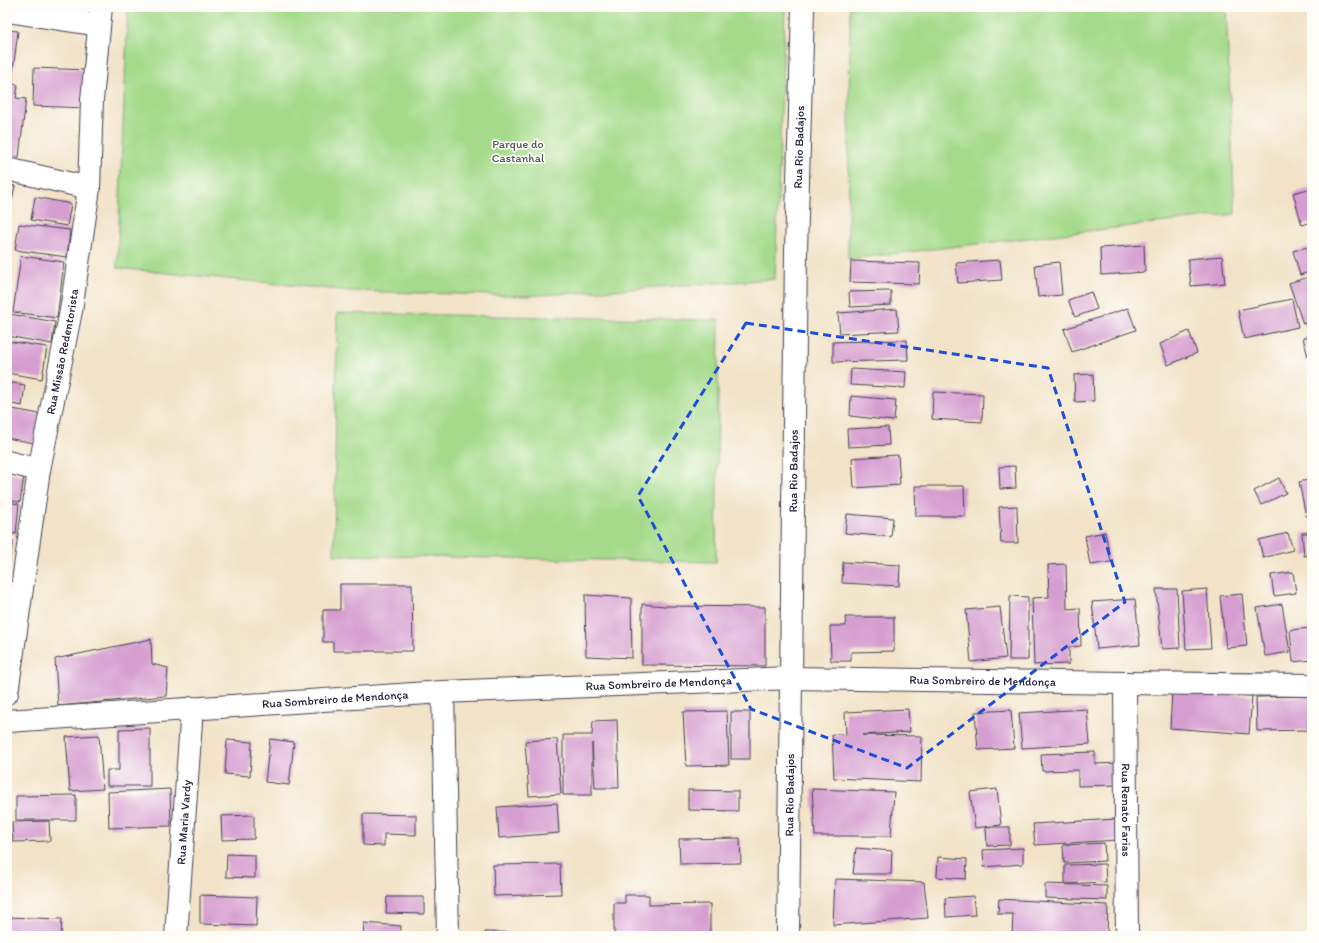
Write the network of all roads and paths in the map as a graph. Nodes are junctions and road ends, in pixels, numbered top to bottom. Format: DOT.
graph roads {
  1 [pos="803,7"];
  2 [pos="7,11"];
  3 [pos="100,16"];
  4 [pos="7,169"];
  5 [pos="89,188"];
  6 [pos="7,462"];
  7 [pos="39,470"];
  8 [pos="791,678"];
  9 [pos="1125,683"];
  10 [pos="1312,685"];
  11 [pos="443,692"];
  12 [pos="7,694"];
  13 [pos="192,708"];
  14 [pos="7,721"];
  15 [pos="176,936"];
  16 [pos="448,936"];
  17 [pos="788,936"];
  18 [pos="1127,936"];
  1 -- 8 [label="street, Rua Rio Badajos"];
  2 -- 3 [label="street"];
  3 -- 5 [label="street, Rua Missão Redentorista"];
  4 -- 5 [label="street"];
  5 -- 7 [label="street, Rua Missão Redentorista"];
  6 -- 7 [label="street"];
  7 -- 12 [label="street, Rua Missão Redentorista"];
  8 -- 9 [label="street, Rua Sombreiro de Mendonça"];
  8 -- 11 [label="street, Rua Sombreiro de Mendonça"];
  8 -- 17 [label="street, Rua Rio Badajos"];
  9 -- 10 [label="street, Rua Sombreiro de Mendonça"];
  9 -- 18 [label="street, Rua Renato Farias"];
  11 -- 13 [label="street, Rua Sombreiro de Mendonça"];
  11 -- 16 [label="street"];
  13 -- 14 [label="street, Rua Sombreiro de Mendonça"];
  13 -- 15 [label="street, Rua Maria Vardy"];
}
